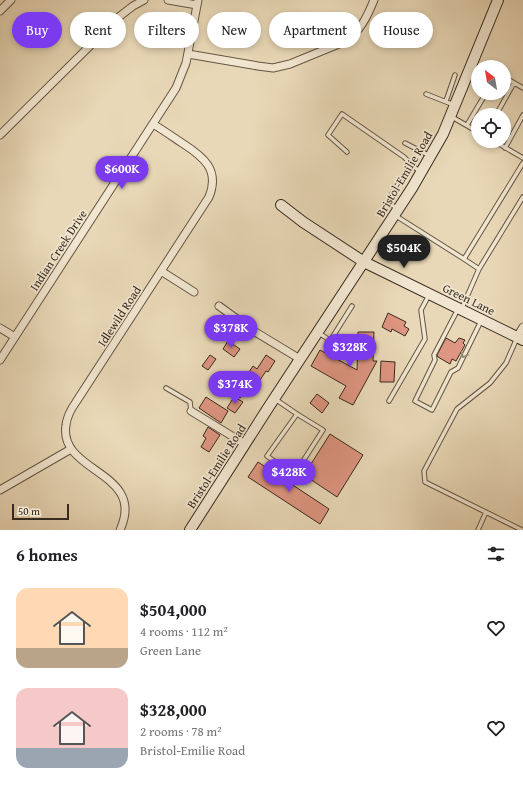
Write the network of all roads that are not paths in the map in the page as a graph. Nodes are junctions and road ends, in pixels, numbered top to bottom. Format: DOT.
graph roads {
  1 [pos="11,0"];
  2 [pos="144,0"];
  3 [pos="168,0"];
  4 [pos="374,0"];
  5 [pos="498,0"];
  6 [pos="197,2"];
  7 [pos="0,11"];
  8 [pos="188,54"];
  9 [pos="455,75"];
  10 [pos="511,81"];
  11 [pos="514,83"];
  12 [pos="523,88"];
  13 [pos="426,94"];
  14 [pos="482,100"];
  15 [pos="450,103"];
  16 [pos="500,108"];
  17 [pos="523,115"];
  18 [pos="451,116"];
  19 [pos="154,124"];
  20 [pos="467,126"];
  21 [pos="471,128"];
  22 [pos="0,135"];
  23 [pos="511,137"];
  24 [pos="406,143"];
  25 [pos="505,148"];
  26 [pos="348,152"];
  27 [pos="431,157"];
  28 [pos="523,158"];
  29 [pos="523,163"];
  30 [pos="411,164"];
  31 [pos="421,173"];
  32 [pos="523,197"];
  33 [pos="281,205"];
  34 [pos="396,212"];
  35 [pos="464,259"];
  36 [pos="364,262"];
  37 [pos="479,269"];
  38 [pos="161,271"];
  39 [pos="194,292"];
  40 [pos="430,294"];
  41 [pos="219,306"];
  42 [pos="352,306"];
  43 [pos="460,309"];
  44 [pos="482,320"];
  45 [pos="523,327"];
  46 [pos="0,328"];
  47 [pos="318,332"];
  48 [pos="15,338"];
  49 [pos="520,339"];
  50 [pos="330,341"];
  51 [pos="350,354"];
  52 [pos="300,359"];
  53 [pos="0,360"];
  54 [pos="166,388"];
  55 [pos="274,398"];
  56 [pos="389,401"];
  57 [pos="191,411"];
  58 [pos="297,414"];
  59 [pos="245,444"];
  60 [pos="71,448"];
  61 [pos="0,490"];
  62 [pos="486,512"];
  63 [pos="120,530"];
  64 [pos="190,530"];
  65 [pos="478,530"];
  66 [pos="522,530"];
  1 -- 7 [label="street"];
  2 -- 22 [label="street"];
  3 -- 6 [label="street"];
  4 -- 8 [label="street"];
  5 -- 15 [label="street, Bristol-Emilie Road"];
  6 -- 8 [label="street, Indian Creek Drive"];
  8 -- 19 [label="street, Indian Creek Drive"];
  9 -- 15 [label="lane"];
  10 -- 11 [label="lane"];
  11 -- 12 [label="lane"];
  11 -- 16 [label="lane"];
  13 -- 15 [label="lane"];
  14 -- 20 [label="lane"];
  15 -- 18 [label="street, Bristol-Emilie Road"];
  17 -- 23 [label="lane"];
  18 -- 20 [label="lane"];
  18 -- 27 [label="street, Bristol-Emilie Road"];
  19 -- 38 [label="street, Idlewild Road"];
  19 -- 48 [label="street, Indian Creek Drive"];
  20 -- 21 [label="lane"];
  24 -- 27 [label="lane"];
  25 -- 28 [label="lane"];
  26 -- 30 [label="lane"];
  27 -- 31 [label="street, Bristol-Emilie Road"];
  29 -- 35 [label="lane"];
  30 -- 31 [label="lane"];
  30 -- 34 [label="lane"];
  31 -- 34 [label="street, Bristol-Emilie Road"];
  32 -- 37 [label="lane"];
  33 -- 36 [label="street, Green Lane"];
  34 -- 35 [label="lane"];
  34 -- 36 [label="street, Bristol-Emilie Road"];
  35 -- 37 [label="lane"];
  36 -- 40 [label="street, Green Lane"];
  36 -- 47 [label="street, Bristol-Emilie Road"];
  37 -- 43 [label="lane"];
  38 -- 39 [label="street"];
  38 -- 60 [label="street, Idlewild Road"];
  40 -- 43 [label="street, Green Lane"];
  40 -- 56 [label="lane"];
  41 -- 52 [label="street"];
  42 -- 50 [label="lane"];
  43 -- 44 [label="street, Green Lane"];
  44 -- 43 [label="lane, one-way"];
  44 -- 49 [label="street, Green Lane"];
  45 -- 49 [label="street"];
  46 -- 48 [label="street"];
  47 -- 50 [label="lane"];
  47 -- 52 [label="street, Bristol-Emilie Road"];
  48 -- 53 [label="street, Indian Creek Drive"];
  49 -- 62 [label="lane"];
  50 -- 51 [label="lane"];
  52 -- 55 [label="street, Bristol-Emilie Road"];
  54 -- 57 [label="lane"];
  55 -- 58 [label="lane"];
  55 -- 59 [label="street, Bristol-Emilie Road"];
  57 -- 59 [label="street"];
  58 -- 58 [label="lane"];
  59 -- 64 [label="street, Bristol-Emilie Road"];
  60 -- 61 [label="street"];
  60 -- 63 [label="street, Idlewild Road"];
  62 -- 65 [label="lane"];
  62 -- 66 [label="lane"];
}
